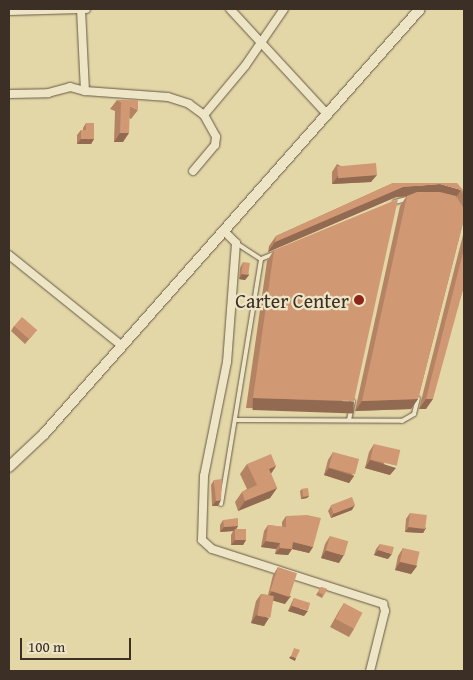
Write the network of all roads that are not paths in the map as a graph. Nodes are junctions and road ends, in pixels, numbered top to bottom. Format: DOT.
graph roads {
  1 [pos="80,9"];
  2 [pos="86,9"];
  3 [pos="230,9"];
  4 [pos="284,9"];
  5 [pos="420,9"];
  6 [pos="9,11"];
  7 [pos="261,43"];
  8 [pos="85,91"];
  9 [pos="9,94"];
  10 [pos="328,114"];
  11 [pos="204,115"];
  12 [pos="193,171"];
  13 [pos="415,198"];
  14 [pos="397,201"];
  15 [pos="388,205"];
  16 [pos="395,210"];
  17 [pos="224,231"];
  18 [pos="236,243"];
  19 [pos="279,251"];
  20 [pos="9,255"];
  21 [pos="261,259"];
  22 [pos="122,346"];
  23 [pos="355,391"];
  24 [pos="419,395"];
  25 [pos="236,420"];
  26 [pos="349,420"];
  27 [pos="9,467"];
  28 [pos="221,504"];
  29 [pos="370,671"];
  1 -- 2 [label="street"];
  1 -- 6 [label="street"];
  1 -- 8 [label="street"];
  3 -- 7 [label="street"];
  4 -- 7 [label="street"];
  5 -- 10 [label="main road"];
  7 -- 10 [label="street"];
  7 -- 11 [label="street"];
  8 -- 9 [label="street"];
  8 -- 11 [label="street"];
  10 -- 17 [label="main road"];
  11 -- 12 [label="street"];
  13 -- 14 [label="lane"];
  14 -- 15 [label="lane"];
  14 -- 16 [label="lane"];
  17 -- 18 [label="street"];
  17 -- 22 [label="main road"];
  18 -- 21 [label="lane"];
  18 -- 29 [label="street"];
  19 -- 21 [label="lane"];
  20 -- 22 [label="street"];
  21 -- 25 [label="lane"];
  22 -- 27 [label="main road"];
  23 -- 26 [label="lane"];
  24 -- 26 [label="lane"];
  25 -- 26 [label="lane"];
  25 -- 28 [label="lane"];
}
